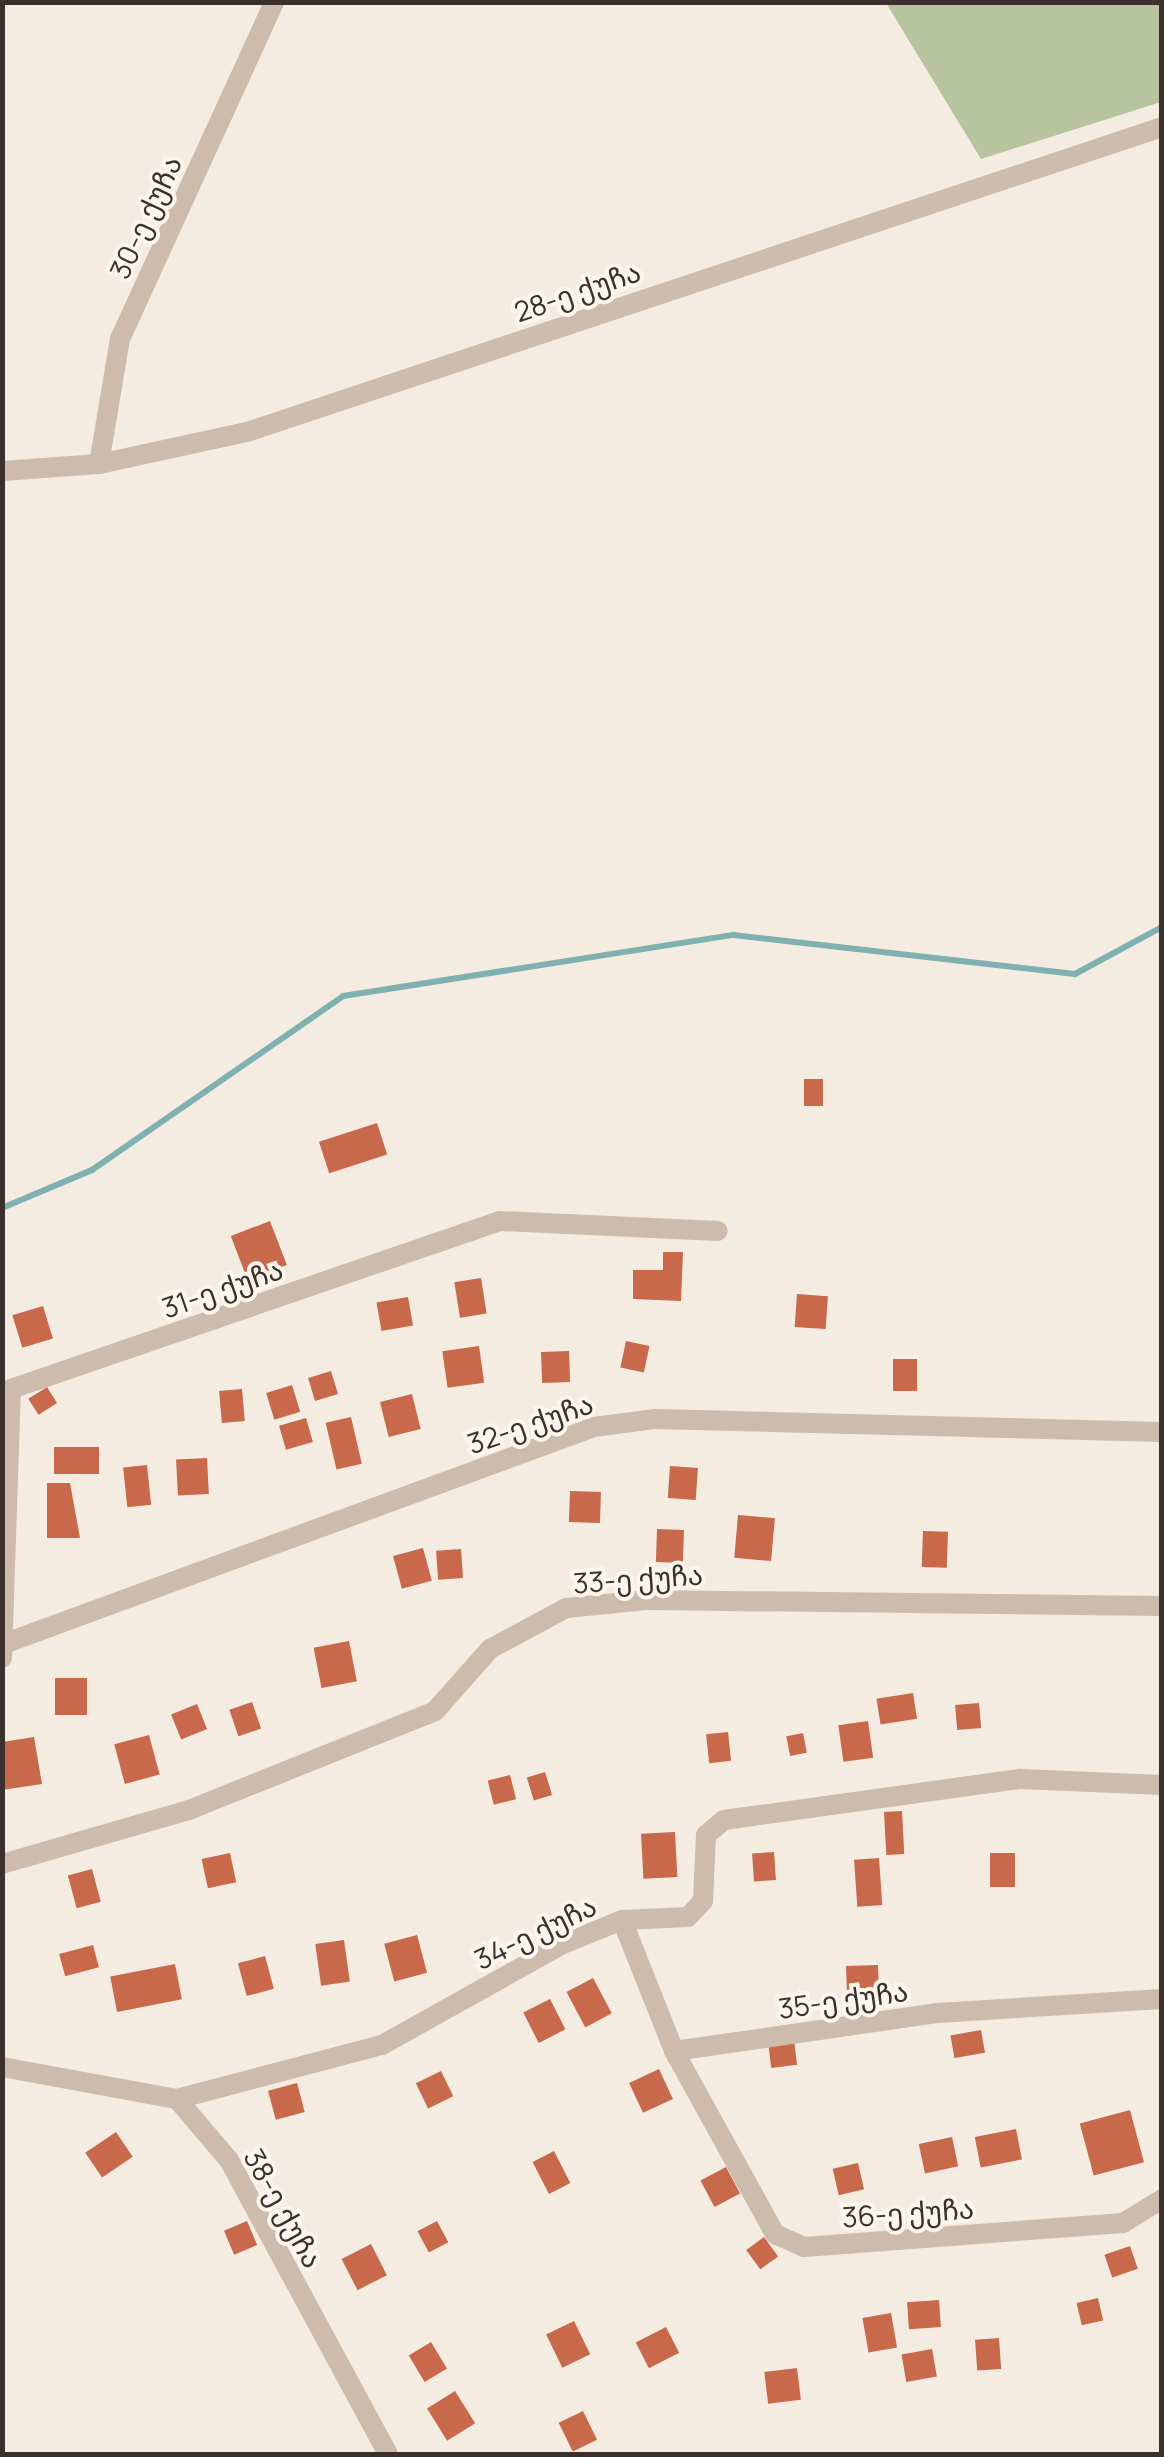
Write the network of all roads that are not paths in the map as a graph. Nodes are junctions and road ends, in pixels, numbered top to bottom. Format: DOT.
graph roads {
  1 [pos="274,2"];
  2 [pos="1162,126"];
  3 [pos="98,464"];
  4 [pos="2,470"];
  5 [pos="718,1230"];
  6 [pos="1162,1432"];
  7 [pos="1162,1606"];
  8 [pos="4,1650"];
  9 [pos="1162,1785"];
  10 [pos="2,1864"];
  11 [pos="622,1920"];
  12 [pos="1162,1999"];
  13 [pos="674,2051"];
  14 [pos="2,2067"];
  15 [pos="176,2098"];
  16 [pos="1162,2199"];
  17 [pos="388,2454"];
  1 -- 3 [label="street, 30-ე ქუჩა"];
  2 -- 3 [label="street, 28-ე ქუჩა"];
  3 -- 4 [label="street, 28-ე ქუჩა"];
  5 -- 8 [label="street, 31-ე ქუჩა"];
  6 -- 8 [label="street, 32-ე ქუჩა"];
  7 -- 10 [label="street, 33-ე ქუჩა"];
  9 -- 11 [label="street, 34-ე ქუჩა"];
  11 -- 13 [label="street"];
  11 -- 15 [label="street, 34-ე ქუჩა"];
  12 -- 13 [label="street, 35-ე ქუჩა"];
  13 -- 16 [label="street, 36-ე ქუჩა"];
  14 -- 15 [label="street"];
  15 -- 17 [label="street, 38-ე ქუჩა"];
}
